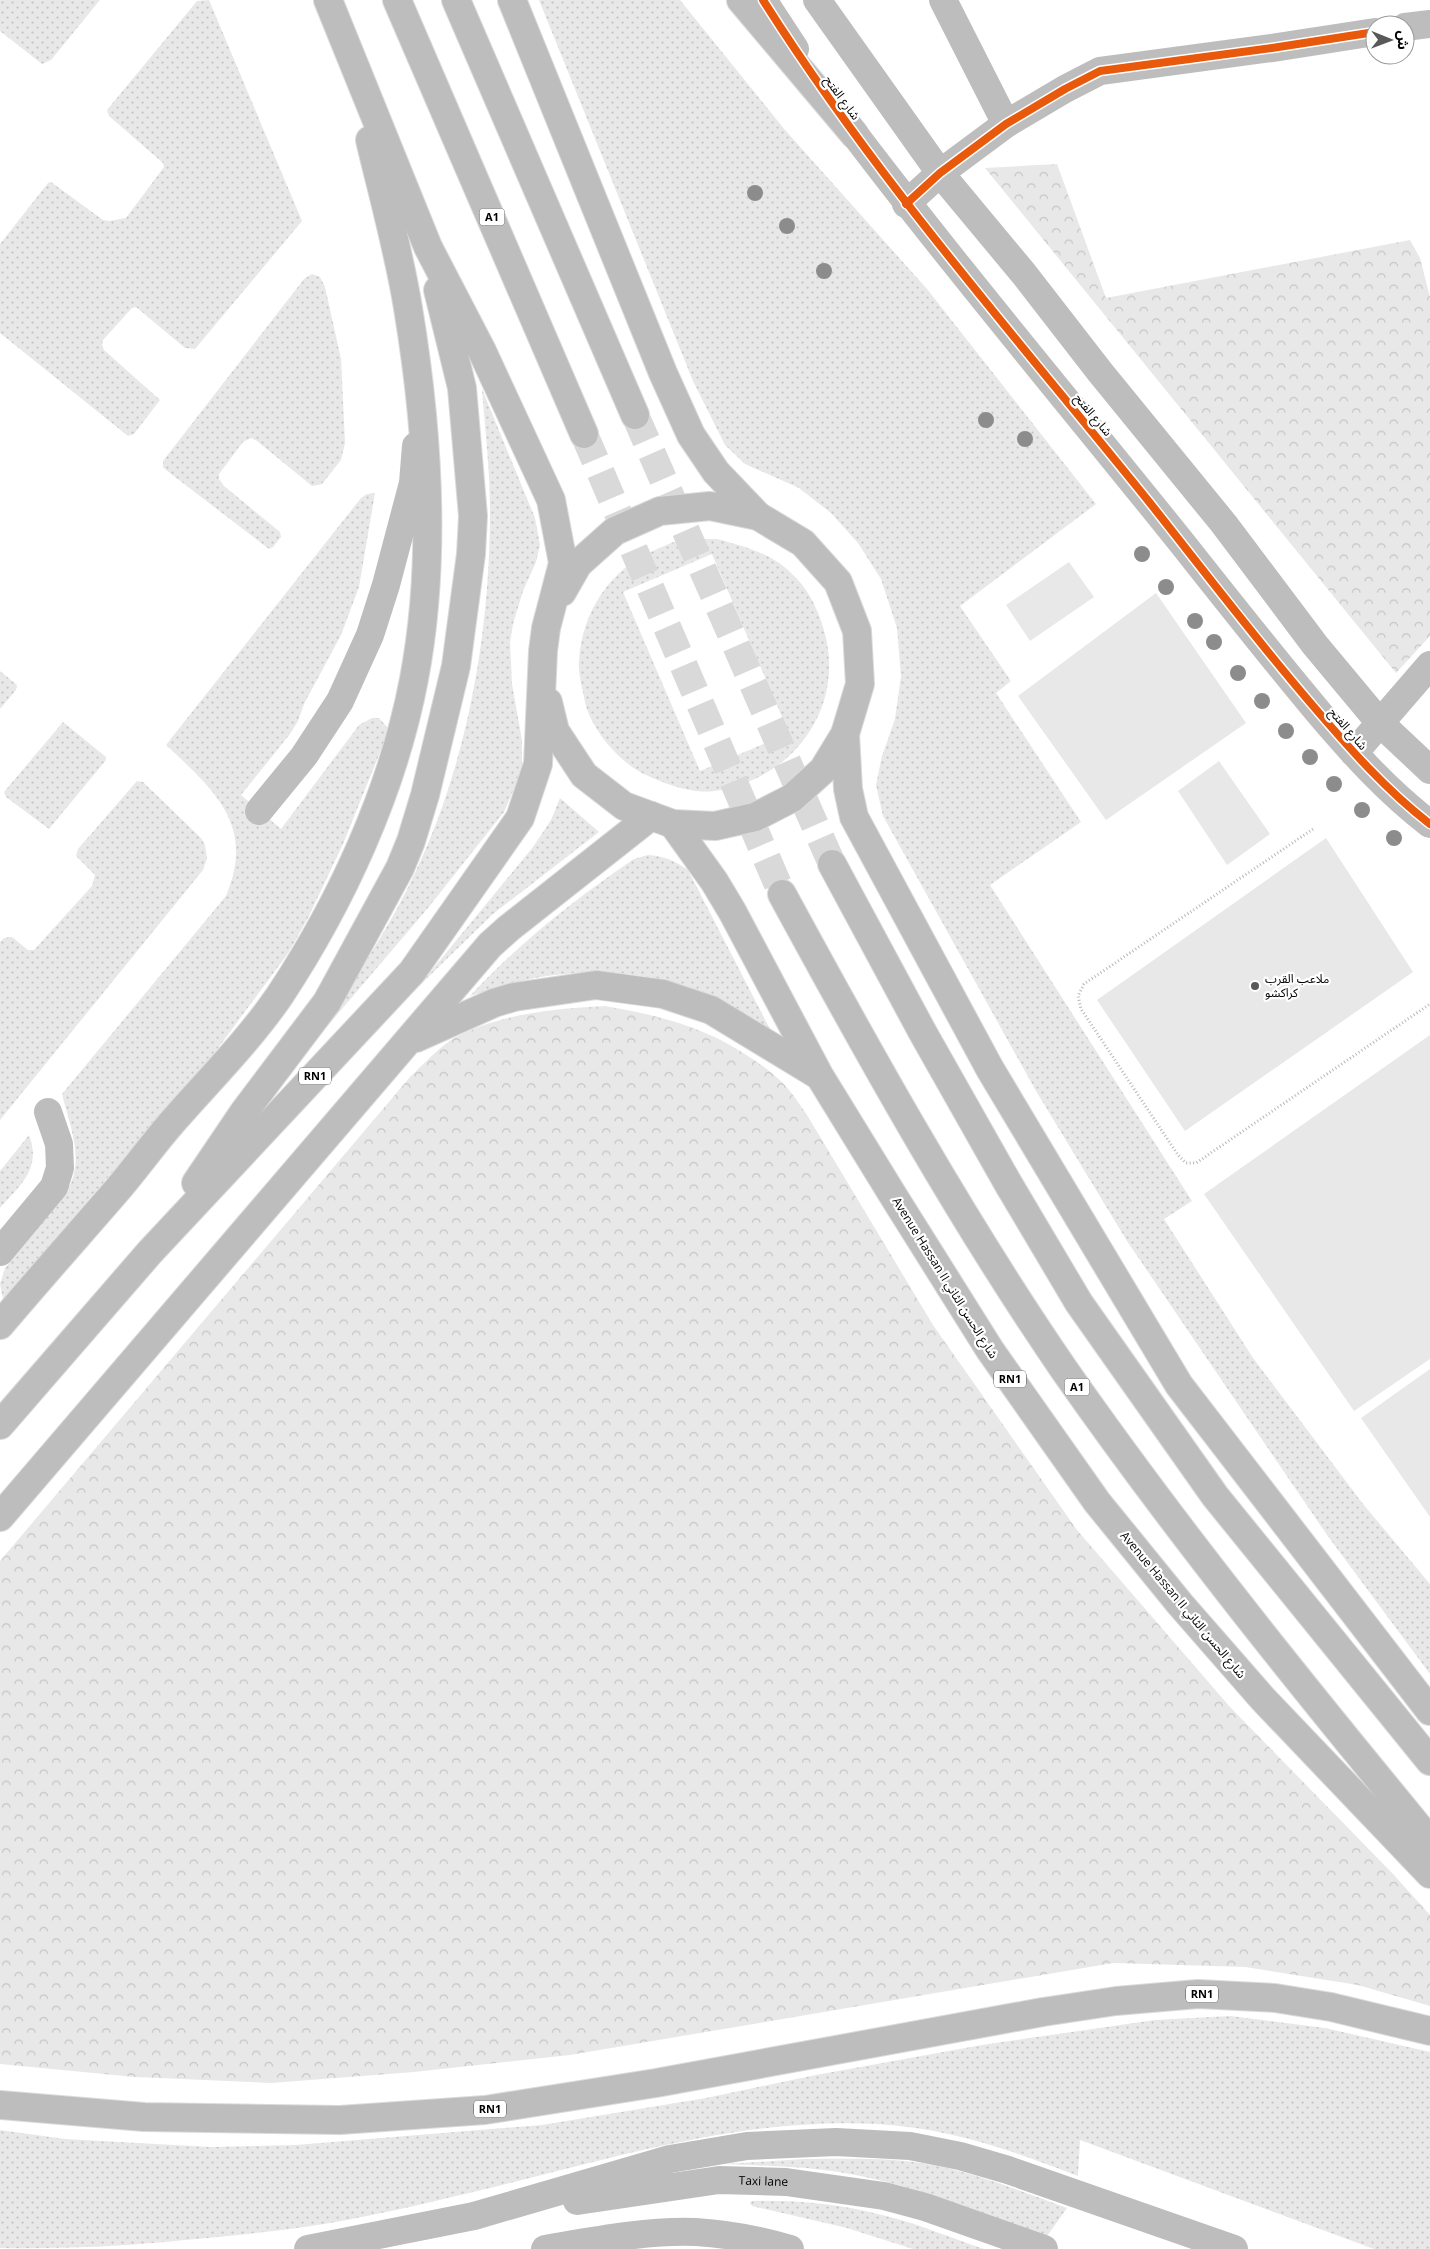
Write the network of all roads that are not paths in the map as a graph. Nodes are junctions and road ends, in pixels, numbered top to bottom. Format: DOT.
graph roads {
  1 [pos="328,0"];
  2 [pos="397,0"];
  3 [pos="456,0"];
  4 [pos="512,0"];
  5 [pos="741,0"];
  6 [pos="763,0"];
  7 [pos="817,0"];
  8 [pos="943,0"];
  9 [pos="1430,24"];
  10 [pos="1415,26"];
  11 [pos="1365,34"];
  12 [pos="352,58"];
  13 [pos="1006,124"];
  14 [pos="854,134"];
  15 [pos="940,173"];
  16 [pos="906,204"];
  17 [pos="428,247"];
  18 [pos="421,397"];
  19 [pos="635,415"];
  20 [pos="584,434"];
  21 [pos="758,516"];
  22 [pos="553,607"];
  23 [pos="1430,665"];
  24 [pos="542,681"];
  25 [pos="1380,723"];
  26 [pos="845,734"];
  27 [pos="1354,753"];
  28 [pos="1430,770"];
  29 [pos="259,811"];
  30 [pos="662,820"];
  31 [pos="1430,824"];
  32 [pos="832,864"];
  33 [pos="782,894"];
  34 [pos="410,1040"];
  35 [pos="819,1075"];
  36 [pos="48,1112"];
  37 [pos="0,1252"];
  38 [pos="150,1252"];
  39 [pos="0,1325"];
  40 [pos="0,1425"];
  41 [pos="0,1517"];
  42 [pos="1430,1711"];
  43 [pos="1430,1761"];
  44 [pos="1430,1842"];
  45 [pos="1430,1874"];
  46 [pos="1430,2031"];
  47 [pos="0,2105"];
  48 [pos="474,2216"];
  49 [pos="308,2249"];
  50 [pos="545,2249"];
  51 [pos="790,2249"];
  52 [pos="1044,2249"];
  53 [pos="1234,2249"];
  1 -- 12 [label="main road"];
  2 -- 20 [label="main road, A1"];
  3 -- 19 [label="main road"];
  4 -- 21 [label="main road"];
  5 -- 14 [label="main road"];
  6 -- 14 [label="main road, شارع الفتح"];
  7 -- 15 [label="main road"];
  8 -- 13 [label="main road"];
  9 -- 10 [label="main road"];
  11 -- 13 [label="main road"];
  12 -- 17 [label="main road"];
  12 -- 18 [label="main road"];
  13 -- 15 [label="main road"];
  14 -- 16 [label="main road, شارع الفتح"];
  15 -- 16 [label="main road"];
  15 -- 25 [label="main road"];
  16 -- 27 [label="main road, شارع الفتح"];
  17 -- 22 [label="main road"];
  17 -- 38 [label="main road"];
  18 -- 29 [label="main road"];
  18 -- 39 [label="main road"];
  21 -- 22 [label="main road"];
  21 -- 26 [label="main road"];
  22 -- 24 [label="main road"];
  23 -- 25 [label="main road"];
  24 -- 30 [label="main road"];
  24 -- 38 [label="main road, RN1"];
  25 -- 27 [label="main road"];
  25 -- 28 [label="main road"];
  26 -- 30 [label="main road"];
  26 -- 42 [label="main road"];
  27 -- 31 [label="main road, شارع الفتح"];
  30 -- 34 [label="main road"];
  30 -- 35 [label="main road, Avenue Hassan II شارع الحسن الثاني / RN1"];
  32 -- 43 [label="main road"];
  33 -- 44 [label="main road, A1"];
  34 -- 35 [label="main road"];
  34 -- 41 [label="main road"];
  35 -- 45 [label="main road, Avenue Hassan II شارع الحسن الثاني / RN1"];
  36 -- 37 [label="main road"];
  38 -- 40 [label="main road, RN1"];
  46 -- 47 [label="main road, RN1"];
  48 -- 49 [label="main road"];
  48 -- 52 [label="main road, Taxi lane"];
  48 -- 53 [label="main road"];
  50 -- 51 [label="main road"];
}
